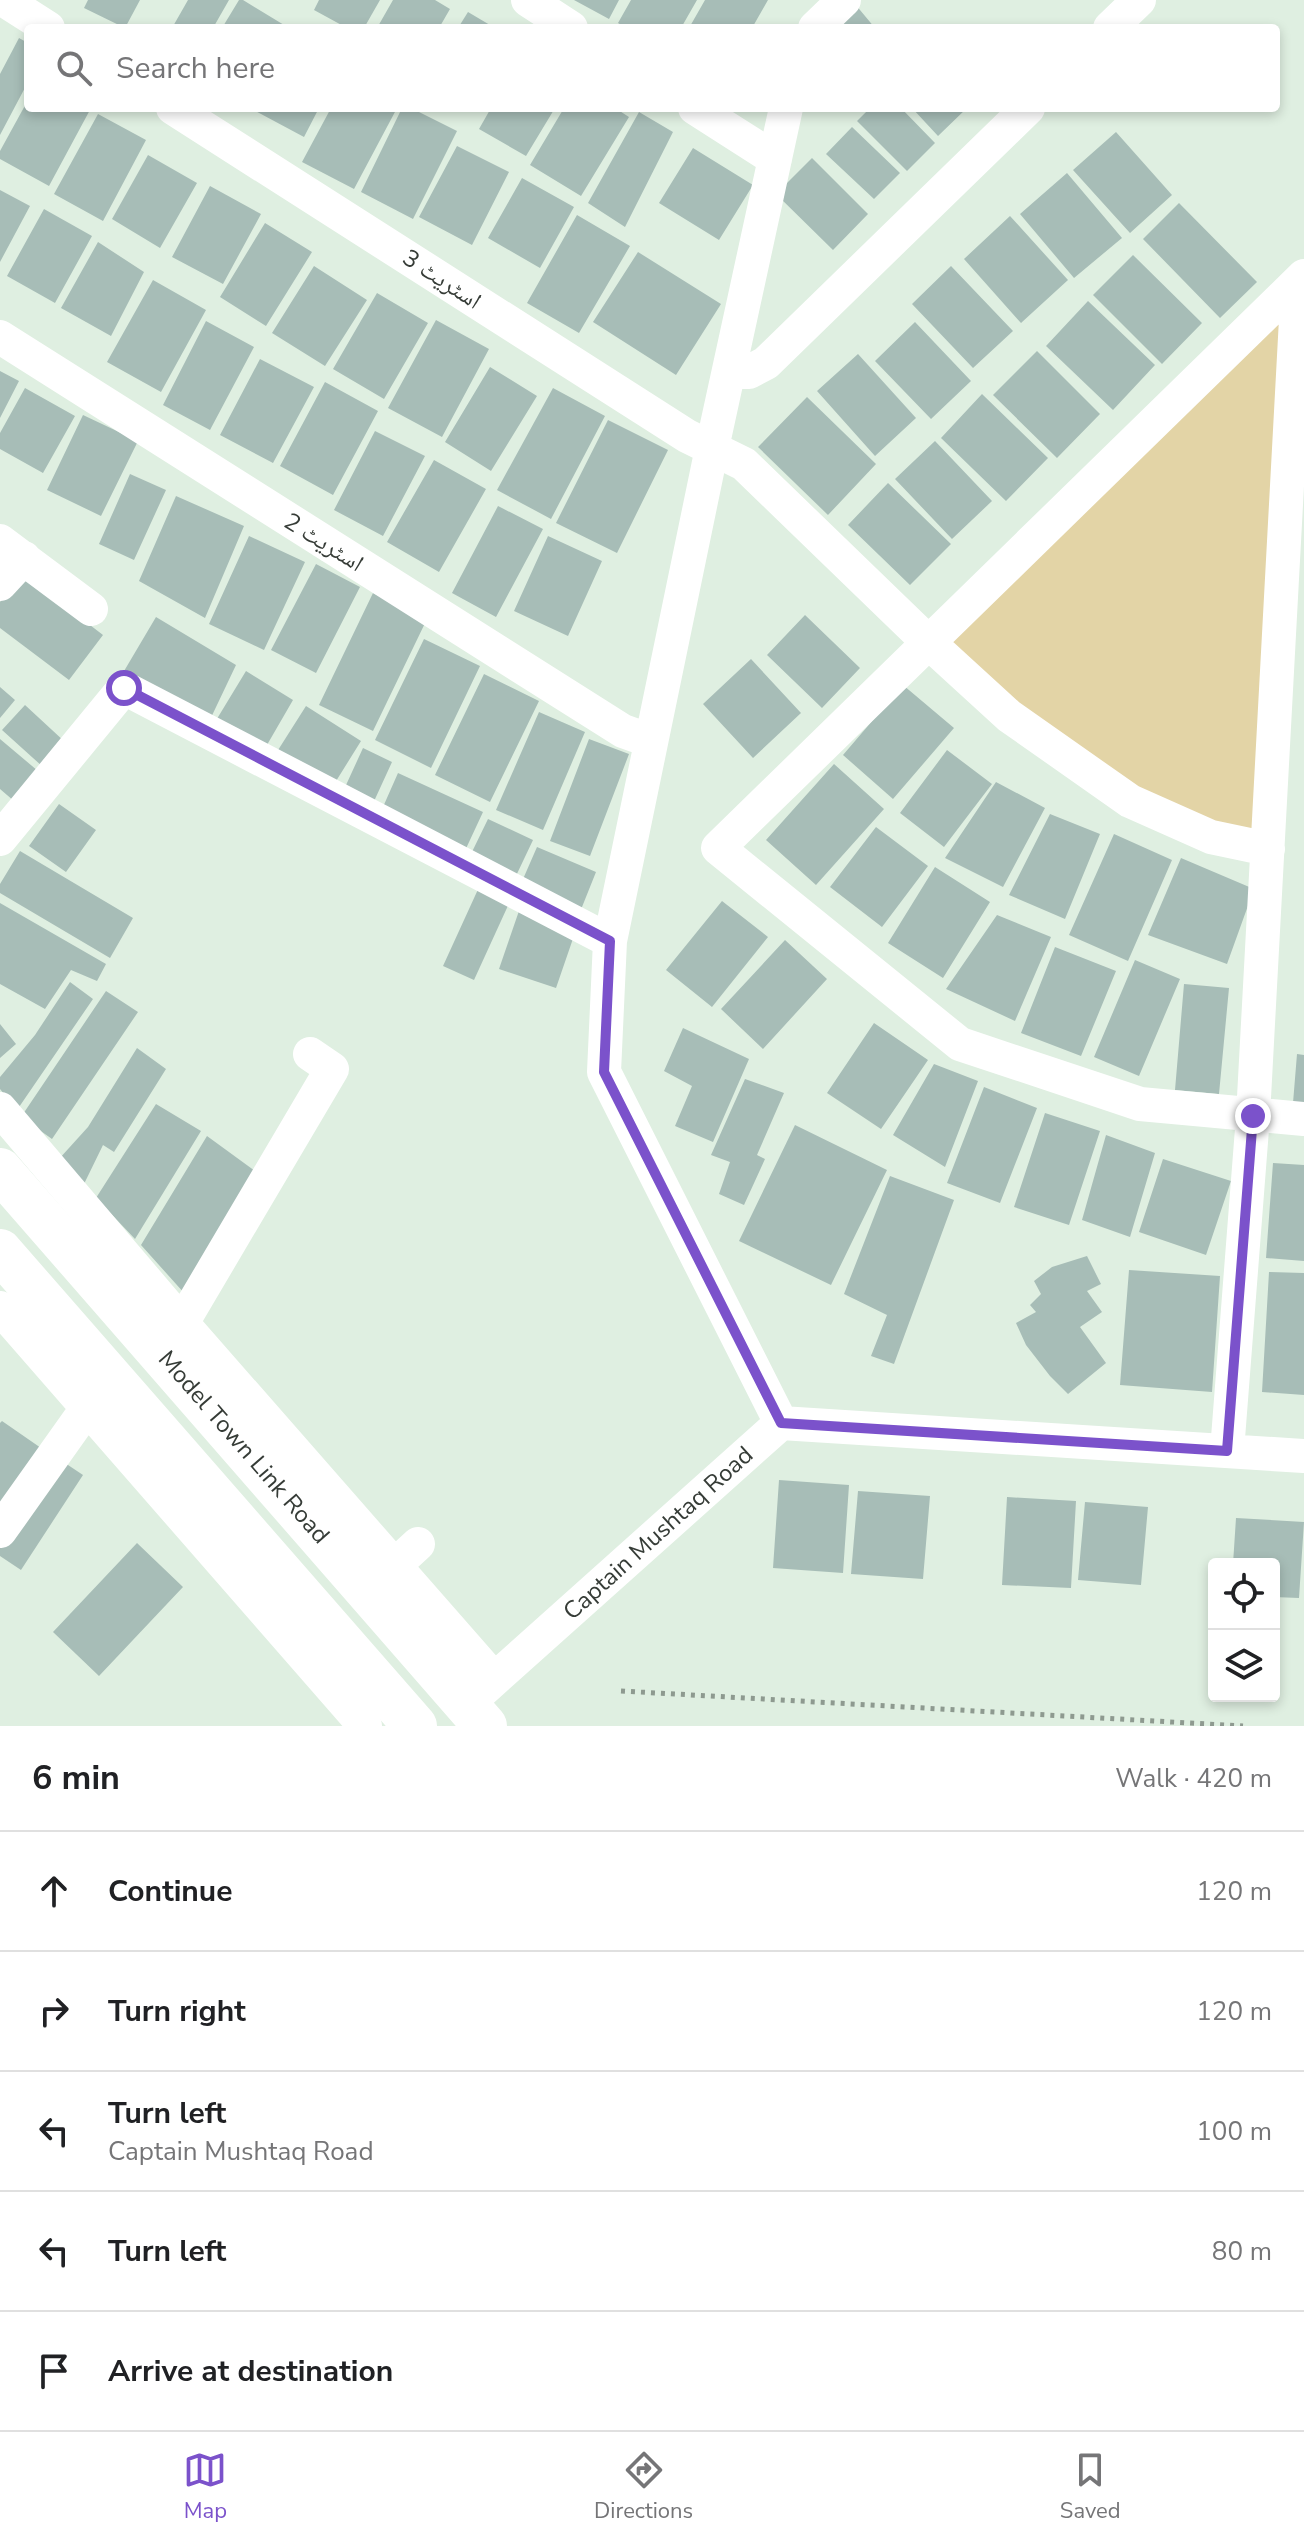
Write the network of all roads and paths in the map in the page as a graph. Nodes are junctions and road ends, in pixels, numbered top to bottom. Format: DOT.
graph roads {
  1 [pos="4,0"];
  2 [pos="528,0"];
  3 [pos="811,0"];
  4 [pos="844,0"];
  5 [pos="1139,0"];
  6 [pos="42,24"];
  7 [pos="565,24"];
  8 [pos="806,24"];
  9 [pos="819,24"];
  10 [pos="1114,24"];
  11 [pos="179,112"];
  12 [pos="701,112"];
  13 [pos="785,112"];
  14 [pos="1024,112"];
  15 [pos="775,159"];
  16 [pos="1302,280"];
  17 [pos="0,337"];
  18 [pos="729,372"];
  19 [pos="712,448"];
  20 [pos="12,550"];
  21 [pos="0,584"];
  22 [pos="91,609"];
  23 [pos="927,641"];
  24 [pos="651,741"];
  25 [pos="0,839"];
  26 [pos="1268,849"];
  27 [pos="610,941"];
  28 [pos="310,1054"];
  29 [pos="0,1109"];
  30 [pos="1253,1116"];
  31 [pos="1304,1119"];
  32 [pos="0,1170"];
  33 [pos="0,1251"];
  34 [pos="0,1308"];
  35 [pos="182,1323"];
  36 [pos="99,1392"];
  37 [pos="781,1423"];
  38 [pos="1227,1451"];
  39 [pos="1304,1456"];
  40 [pos="0,1531"];
  41 [pos="418,1544"];
  42 [pos="393,1567"];
  43 [pos="621,1691"];
  44 [pos="482,1703"];
  45 [pos="386,1720"];
  46 [pos="1243,1726"];
  1 -- 6 [label="street"];
  2 -- 7 [label="street"];
  3 -- 8 [label="street"];
  4 -- 9 [label="street"];
  5 -- 10 [label="street"];
  11 -- 19 [label="street, اسٹریٹ 3"];
  12 -- 15 [label="street"];
  13 -- 15 [label="street"];
  14 -- 18 [label="street"];
  15 -- 18 [label="street"];
  16 -- 23 [label="street"];
  16 -- 26 [label="street"];
  17 -- 24 [label="street, اسٹریٹ 2"];
  18 -- 19 [label="street"];
  19 -- 23 [label="street, اسٹریٹ 3"];
  19 -- 24 [label="street"];
  20 -- 21 [label="street"];
  20 -- 22 [label="street"];
  23 -- 26 [label="street, اسٹریٹ 3"];
  23 -- 30 [label="street"];
  24 -- 27 [label="street"];
  25 -- 27 [label="street"];
  26 -- 30 [label="street"];
  27 -- 37 [label="street"];
  28 -- 35 [label="street"];
  29 -- 35 [label="street"];
  30 -- 31 [label="street"];
  30 -- 38 [label="street"];
  32 -- 44 [label="main road, Model Town Link Road"];
  33 -- 36 [label="main road"];
  34 -- 36 [label="street"];
  35 -- 42 [label="street"];
  36 -- 40 [label="street"];
  36 -- 45 [label="main road"];
  37 -- 38 [label="street"];
  37 -- 44 [label="street, Captain Mushtaq Road"];
  38 -- 39 [label="street"];
  41 -- 42 [label="street"];
  42 -- 44 [label="street"];
  43 -- 46 [label="path"];
}
